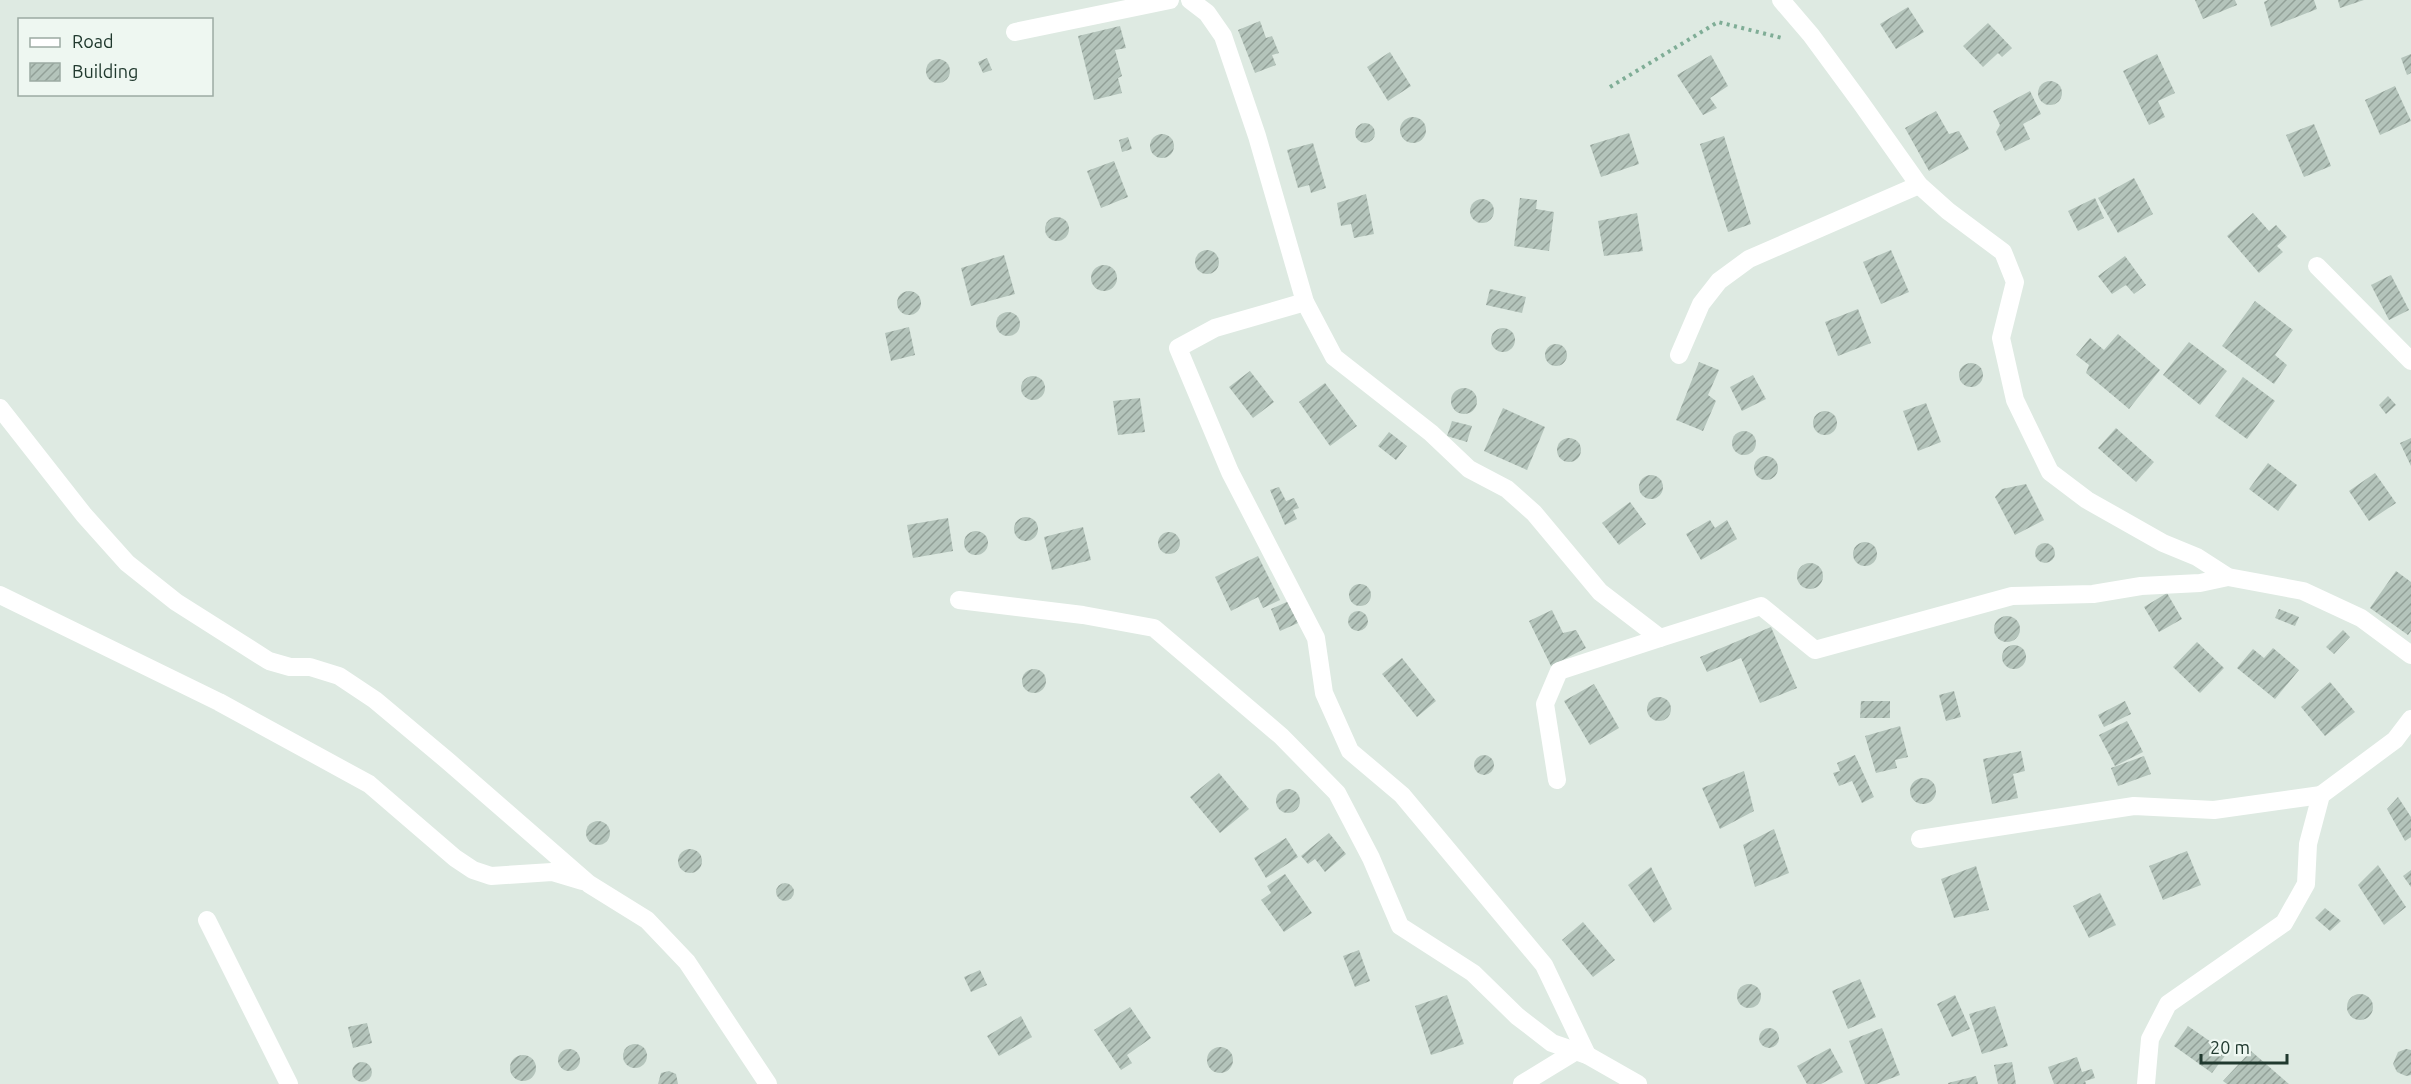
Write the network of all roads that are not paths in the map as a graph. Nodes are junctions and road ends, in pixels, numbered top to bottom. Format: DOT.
graph roads {
  1 [pos="1170,0"];
  2 [pos="1190,0"];
  3 [pos="1780,0"];
  4 [pos="1015,32"];
  5 [pos="1919,185"];
  6 [pos="2317,266"];
  7 [pos="1305,302"];
  8 [pos="1679,355"];
  9 [pos="2411,361"];
  10 [pos="0,408"];
  11 [pos="2228,576"];
  12 [pos="0,595"];
  13 [pos="959,600"];
  14 [pos="1660,638"];
  15 [pos="2411,655"];
  16 [pos="2411,719"];
  17 [pos="1557,780"];
  18 [pos="2321,795"];
  19 [pos="1920,839"];
  20 [pos="589,884"];
  21 [pos="207,920"];
  22 [pos="1581,1053"];
  23 [pos="289,1084"];
  24 [pos="768,1084"];
  25 [pos="1522,1084"];
  26 [pos="1638,1084"];
  27 [pos="2146,1084"];
  1 -- 4 [label="street"];
  2 -- 7 [label="street"];
  3 -- 5 [label="street"];
  5 -- 8 [label="street"];
  5 -- 11 [label="street"];
  6 -- 9 [label="street"];
  7 -- 14 [label="street"];
  7 -- 22 [label="street"];
  10 -- 20 [label="street"];
  11 -- 14 [label="street"];
  11 -- 15 [label="street"];
  12 -- 20 [label="street"];
  13 -- 22 [label="street"];
  14 -- 17 [label="street"];
  16 -- 18 [label="street"];
  18 -- 19 [label="street"];
  18 -- 27 [label="street"];
  20 -- 24 [label="street"];
  21 -- 23 [label="street"];
  22 -- 25 [label="street"];
  22 -- 26 [label="street"];
}
